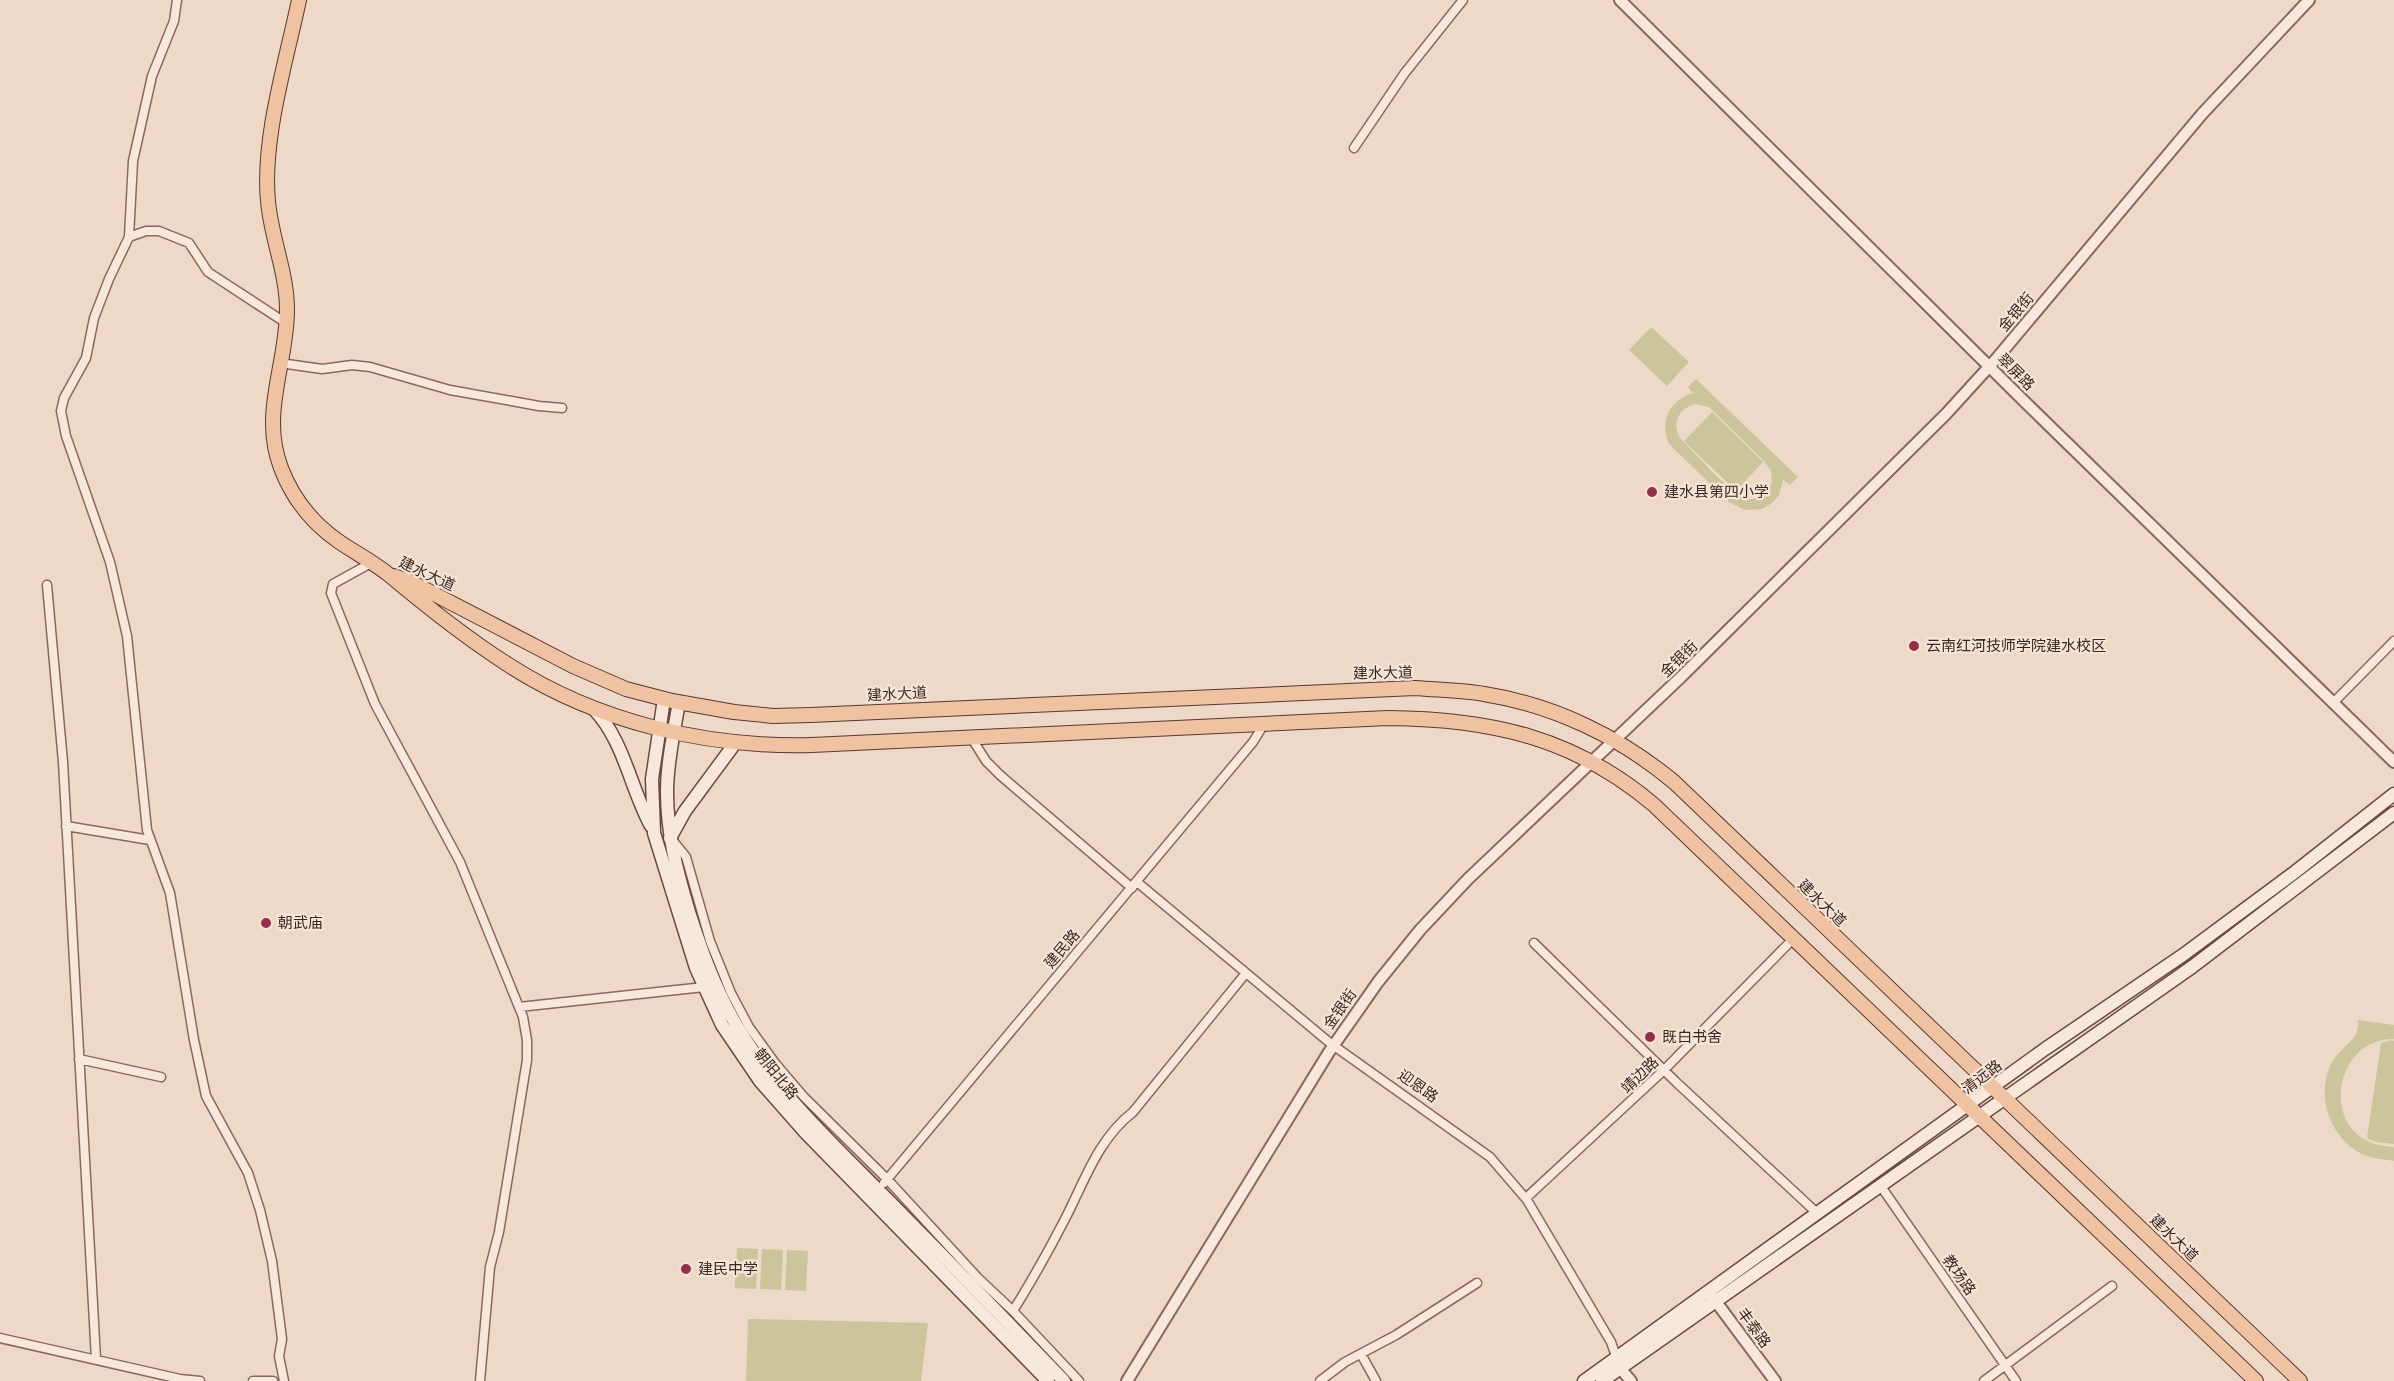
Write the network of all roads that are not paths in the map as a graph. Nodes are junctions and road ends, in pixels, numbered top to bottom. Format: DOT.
graph roads {
  1 [pos="177,0"];
  2 [pos="299,0"];
  3 [pos="1463,0"];
  4 [pos="1620,0"];
  5 [pos="2309,0"];
  6 [pos="1354,148"];
  7 [pos="129,237"];
  8 [pos="286,323"];
  9 [pos="280,363"];
  10 [pos="1989,367"];
  11 [pos="562,408"];
  12 [pos="371,563"];
  13 [pos="386,573"];
  14 [pos="47,585"];
  15 [pos="2394,641"];
  16 [pos="664,699"];
  17 [pos="679,702"];
  18 [pos="2333,703"];
  19 [pos="592,707"];
  20 [pos="1264,724"];
  21 [pos="659,728"];
  22 [pos="674,731"];
  23 [pos="971,737"];
  24 [pos="1615,740"];
  25 [pos="736,742"];
  26 [pos="1592,762"];
  27 [pos="2394,762"];
  28 [pos="2394,794"];
  29 [pos="2394,813"];
  30 [pos="66,826"];
  31 [pos="654,833"];
  32 [pos="670,838"];
  33 [pos="150,840"];
  34 [pos="1134,885"];
  35 [pos="1793,939"];
  36 [pos="1534,943"];
  37 [pos="1246,974"];
  38 [pos="704,987"];
  39 [pos="519,1007"];
  40 [pos="1333,1045"];
  41 [pos="79,1059"];
  42 [pos="1664,1070"];
  43 [pos="161,1077"];
  44 [pos="1993,1088"];
  45 [pos="2004,1099"];
  46 [pos="1968,1106"];
  47 [pos="1979,1117"];
  48 [pos="887,1179"];
  49 [pos="1880,1185"];
  50 [pos="878,1190"];
  51 [pos="1526,1198"];
  52 [pos="1818,1214"];
  53 [pos="1477,1283"];
  54 [pos="2112,1286"];
  55 [pos="1712,1296"];
  56 [pos="1013,1311"];
  57 [pos="0,1338"];
  58 [pos="1361,1354"];
  59 [pos="96,1359"];
  60 [pos="1618,1363"];
  61 [pos="2005,1365"];
  62 [pos="200,1381"];
  63 [pos="253,1381"];
  64 [pos="273,1381"];
  65 [pos="284,1381"];
  66 [pos="480,1381"];
  67 [pos="1048,1381"];
  68 [pos="1064,1381"];
  69 [pos="1079,1381"];
  70 [pos="1127,1381"];
  71 [pos="1320,1381"];
  72 [pos="1376,1381"];
  73 [pos="1584,1381"];
  74 [pos="1602,1381"];
  75 [pos="1622,1381"];
  76 [pos="1631,1381"];
  77 [pos="1775,1381"];
  78 [pos="1984,1381"];
  79 [pos="2016,1381"];
  80 [pos="2256,1381"];
  81 [pos="2301,1381"];
  1 -- 7 [label="street"];
  2 -- 8 [label="main road"];
  3 -- 6 [label="street"];
  4 -- 10 [label="street, 翠屏路"];
  5 -- 10 [label="street, 金银街"];
  7 -- 8 [label="street"];
  7 -- 33 [label="street"];
  8 -- 9 [label="main road"];
  9 -- 11 [label="street"];
  9 -- 12 [label="main road"];
  10 -- 18 [label="street, 翠屏路"];
  10 -- 24 [label="street, 金银街"];
  12 -- 13 [label="main road"];
  12 -- 39 [label="street"];
  13 -- 16 [label="main road, 建水大道"];
  13 -- 19 [label="main road, 建水大道"];
  14 -- 30 [label="street"];
  15 -- 18 [label="street"];
  16 -- 17 [label="main road, 建水大道"];
  16 -- 21 [label="main road, 朝阳北路"];
  17 -- 22 [label="main road, 朝阳北路"];
  17 -- 24 [label="main road, 建水大道"];
  18 -- 27 [label="street, 翠屏路"];
  19 -- 21 [label="main road, 建水大道"];
  19 -- 31 [label="main road"];
  20 -- 23 [label="main road, 建水大道"];
  20 -- 26 [label="main road, 建水大道"];
  20 -- 34 [label="street, 建民路"];
  21 -- 22 [label="main road, 建水大道"];
  21 -- 31 [label="main road, 朝阳北路"];
  22 -- 25 [label="main road, 建水大道"];
  22 -- 32 [label="main road, 朝阳北路"];
  23 -- 25 [label="main road, 建水大道"];
  23 -- 34 [label="street, 迎恩路"];
  24 -- 26 [label="street, 金银街"];
  24 -- 44 [label="main road, 建水大道"];
  25 -- 32 [label="main road"];
  26 -- 35 [label="main road, 建水大道"];
  26 -- 40 [label="street, 金银街"];
  28 -- 44 [label="main road, 清远路"];
  29 -- 45 [label="main road, 清远路"];
  30 -- 33 [label="street"];
  30 -- 41 [label="street"];
  31 -- 38 [label="main road, 朝阳北路"];
  32 -- 48 [label="street"];
  32 -- 50 [label="main road, 朝阳北路"];
  33 -- 65 [label="street"];
  34 -- 37 [label="street, 迎恩路"];
  34 -- 48 [label="street, 建民路"];
  35 -- 42 [label="street, 靖边路"];
  35 -- 46 [label="main road, 建水大道"];
  36 -- 42 [label="street"];
  37 -- 40 [label="street, 迎恩路"];
  37 -- 56 [label="street"];
  38 -- 39 [label="street"];
  38 -- 67 [label="main road, 朝阳北路"];
  39 -- 66 [label="street"];
  40 -- 51 [label="street, 迎恩路"];
  40 -- 70 [label="street, 金银街"];
  41 -- 43 [label="street"];
  41 -- 59 [label="street"];
  42 -- 51 [label="street, 靖边路"];
  42 -- 52 [label="street"];
  44 -- 45 [label="main road, 建水大道"];
  44 -- 46 [label="main road, 清远路"];
  45 -- 47 [label="main road, 清远路"];
  45 -- 81 [label="main road, 建水大道"];
  46 -- 47 [label="main road, 建水大道"];
  46 -- 52 [label="main road, 清远路"];
  47 -- 49 [label="main road, 清远路"];
  47 -- 80 [label="main road, 建水大道"];
  48 -- 50 [label="street, 建民路"];
  48 -- 56 [label="street"];
  49 -- 55 [label="main road, 清远路"];
  49 -- 61 [label="street, 教场路"];
  50 -- 68 [label="main road, 朝阳北路"];
  51 -- 60 [label="street, 迎恩路"];
  52 -- 55 [label="main road, 清远路"];
  53 -- 58 [label="street"];
  54 -- 61 [label="street"];
  55 -- 60 [label="main road, 清远路"];
  55 -- 77 [label="street, 丰泰路"];
  56 -- 69 [label="street"];
  57 -- 59 [label="street"];
  58 -- 71 [label="street"];
  58 -- 72 [label="street"];
  59 -- 62 [label="street"];
  60 -- 73 [label="main road, 清远路"];
  60 -- 74 [label="main road, 清远路"];
  60 -- 75 [label="street, 迎恩路"];
  60 -- 76 [label="street, 迎恩路"];
  61 -- 78 [label="street"];
  61 -- 79 [label="street, 教场路"];
  63 -- 64 [label="street"];
}
